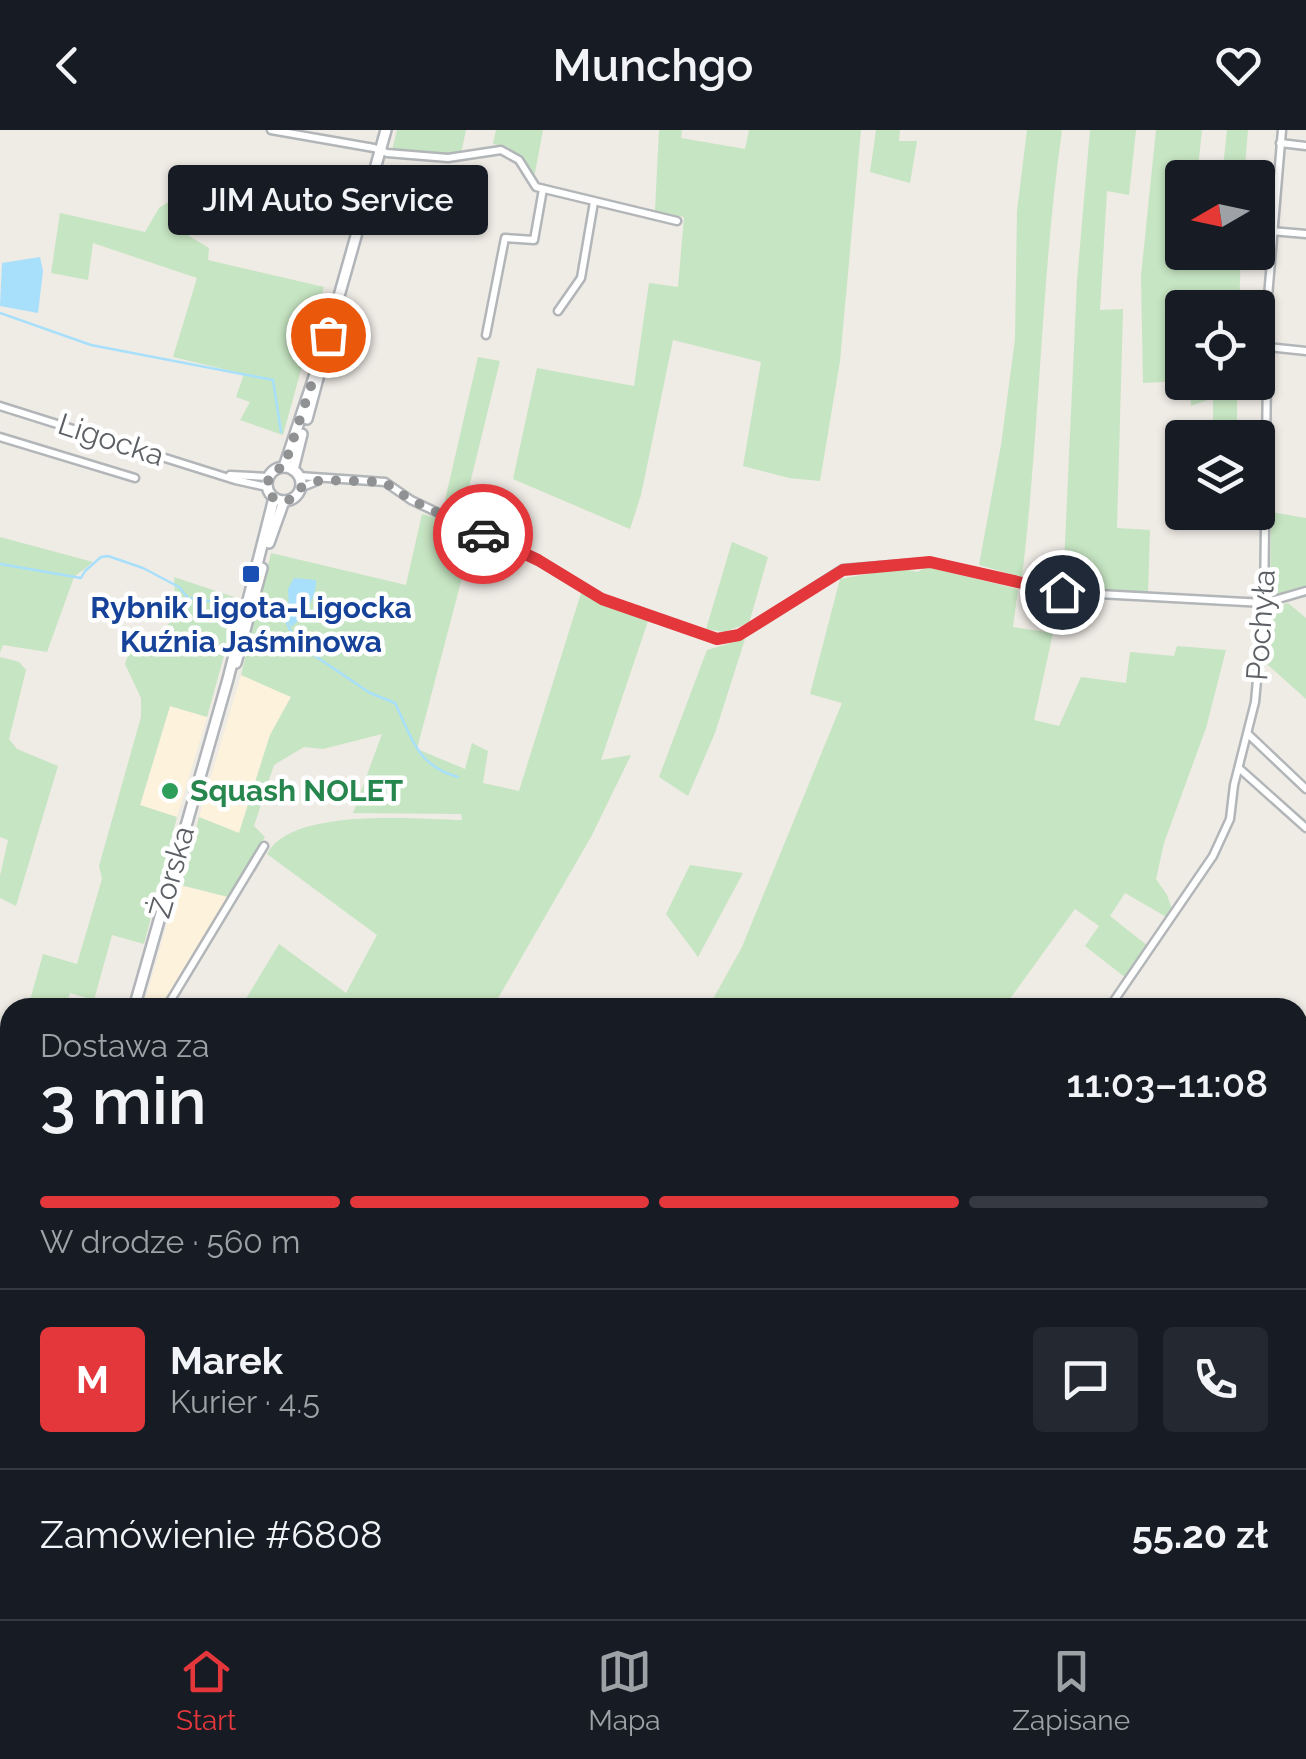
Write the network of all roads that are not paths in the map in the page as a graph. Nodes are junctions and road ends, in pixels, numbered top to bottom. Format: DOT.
graph roads {
  1 [pos="271,130"];
  2 [pos="386,130"];
  3 [pos="1282,130"];
  4 [pos="1280,143"];
  5 [pos="1306,146"];
  6 [pos="380,150"];
  7 [pos="542,189"];
  8 [pos="1275,192"];
  9 [pos="594,202"];
  10 [pos="676,221"];
  11 [pos="1275,231"];
  12 [pos="1306,234"];
  13 [pos="558,310"];
  14 [pos="486,335"];
  15 [pos="1275,348"];
  16 [pos="1306,351"];
  17 [pos="1266,400"];
  18 [pos="0,406"];
  19 [pos="0,437"];
  20 [pos="292,471"];
  21 [pos="135,478"];
  22 [pos="321,480"];
  23 [pos="268,482"];
  24 [pos="300,488"];
  25 [pos="279,500"];
  26 [pos="1306,592"];
  27 [pos="1264,603"];
  28 [pos="1248,734"];
  29 [pos="1239,768"];
  30 [pos="1306,788"];
  31 [pos="1306,828"];
  32 [pos="264,846"];
  33 [pos="137,998"];
  34 [pos="172,998"];
  35 [pos="1116,998"];
  1 -- 6 [label="street"];
  2 -- 6 [label="main road"];
  3 -- 4 [label="street, Pochyła"];
  4 -- 5 [label="street"];
  4 -- 8 [label="street, Pochyła"];
  6 -- 7 [label="street"];
  6 -- 20 [label="main road"];
  7 -- 9 [label="street"];
  7 -- 14 [label="street"];
  9 -- 10 [label="street"];
  9 -- 13 [label="street"];
  11 -- 12 [label="street"];
  15 -- 16 [label="street"];
  17 -- 27 [label="street, Pochyła"];
  18 -- 23 [label="street, Ligocka"];
  19 -- 21 [label="street"];
  20 -- 22 [label="street"];
  20 -- 23 [label="main road"];
  20 -- 24 [label="main road"];
  22 -- 24 [label="street"];
  22 -- 27 [label="street"];
  23 -- 25 [label="main road"];
  24 -- 25 [label="main road"];
  25 -- 33 [label="main road, Żorska"];
  26 -- 27 [label="street"];
  27 -- 28 [label="street, Pochyła"];
  28 -- 29 [label="street, Pochyła"];
  28 -- 30 [label="street"];
  29 -- 31 [label="street"];
  29 -- 35 [label="street, Pochyła"];
  32 -- 34 [label="street"];
}
